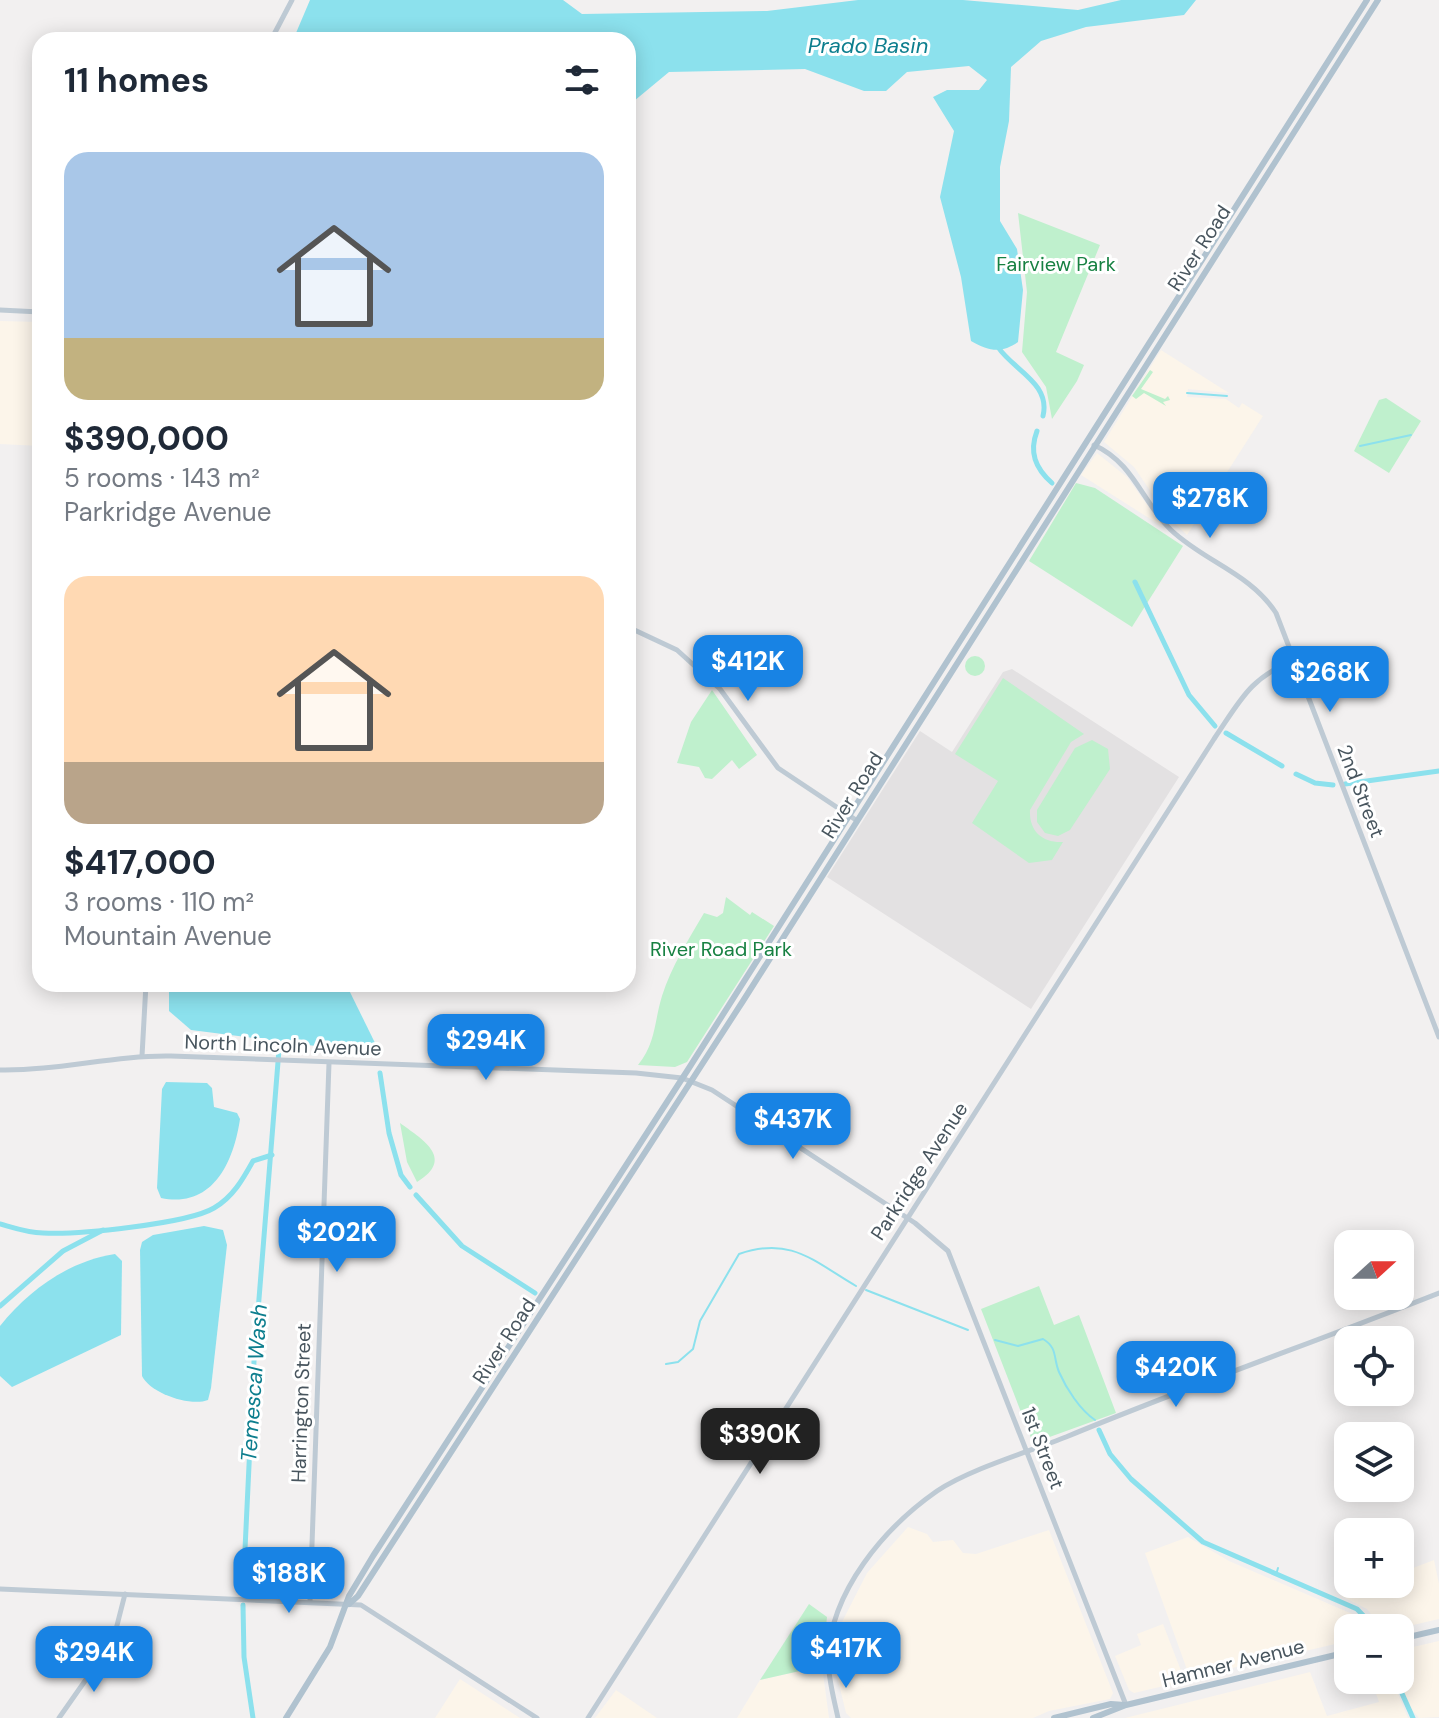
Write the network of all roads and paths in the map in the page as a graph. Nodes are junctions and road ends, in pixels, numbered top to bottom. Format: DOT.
graph roads {
  1 [pos="292,0"];
  2 [pos="1367,0"];
  3 [pos="1378,0"];
  4 [pos="275,32"];
  5 [pos="0,310"];
  6 [pos="32,312"];
  7 [pos="1086,441"];
  8 [pos="1093,445"];
  9 [pos="636,630"];
  10 [pos="1295,660"];
  11 [pos="848,815"];
  12 [pos="856,820"];
  13 [pos="146,992"];
  14 [pos="1439,1037"];
  15 [pos="142,1056"];
  16 [pos="329,1063"];
  17 [pos="0,1070"];
  18 [pos="682,1078"];
  19 [pos="691,1080"];
  20 [pos="908,1219"];
  21 [pos="1439,1293"];
  22 [pos="1027,1453"];
  23 [pos="0,1589"];
  24 [pos="125,1594"];
  25 [pos="310,1601"];
  26 [pos="349,1604"];
  27 [pos="1439,1630"];
  28 [pos="1414,1636"];
  29 [pos="1334,1655"];
  30 [pos="1126,1705"];
  31 [pos="59,1718"];
  32 [pos="286,1718"];
  33 [pos="537,1718"];
  34 [pos="588,1718"];
  35 [pos="838,1718"];
  36 [pos="1054,1718"];
  37 [pos="1093,1718"];
  1 -- 4 [label="street"];
  2 -- 7 [label="main road, River Road"];
  3 -- 8 [label="main road, River Road"];
  5 -- 6 [label="street"];
  7 -- 8 [label="street, 2nd Street"];
  7 -- 11 [label="main road, River Road"];
  8 -- 10 [label="street, 2nd Street"];
  8 -- 12 [label="main road, River Road"];
  9 -- 11 [label="street"];
  10 -- 14 [label="street, 2nd Street"];
  10 -- 20 [label="street, Parkridge Avenue"];
  11 -- 12 [label="street"];
  11 -- 18 [label="main road, River Road"];
  12 -- 19 [label="main road, River Road"];
  13 -- 15 [label="street"];
  15 -- 16 [label="street, North Lincoln Avenue"];
  15 -- 17 [label="street, North Lincoln Avenue"];
  16 -- 18 [label="street, North Lincoln Avenue"];
  16 -- 25 [label="street, Harrington Street"];
  18 -- 19 [label="street, North Lincoln Avenue"];
  18 -- 26 [label="main road, River Road"];
  19 -- 20 [label="street, North Lincoln Avenue"];
  19 -- 26 [label="main road, River Road"];
  20 -- 22 [label="street, 1st Street"];
  20 -- 34 [label="street, Parkridge Avenue"];
  21 -- 22 [label="street"];
  22 -- 30 [label="street, 1st Street"];
  22 -- 35 [label="street"];
  23 -- 24 [label="street"];
  24 -- 25 [label="street"];
  24 -- 31 [label="street"];
  25 -- 26 [label="street"];
  26 -- 32 [label="main road, River Road"];
  26 -- 33 [label="street"];
  27 -- 28 [label="main road"];
  29 -- 30 [label="main road, Hamner Avenue"];
  30 -- 36 [label="main road, Hamner Avenue"];
  30 -- 37 [label="main road, Hamner Avenue"];
}
